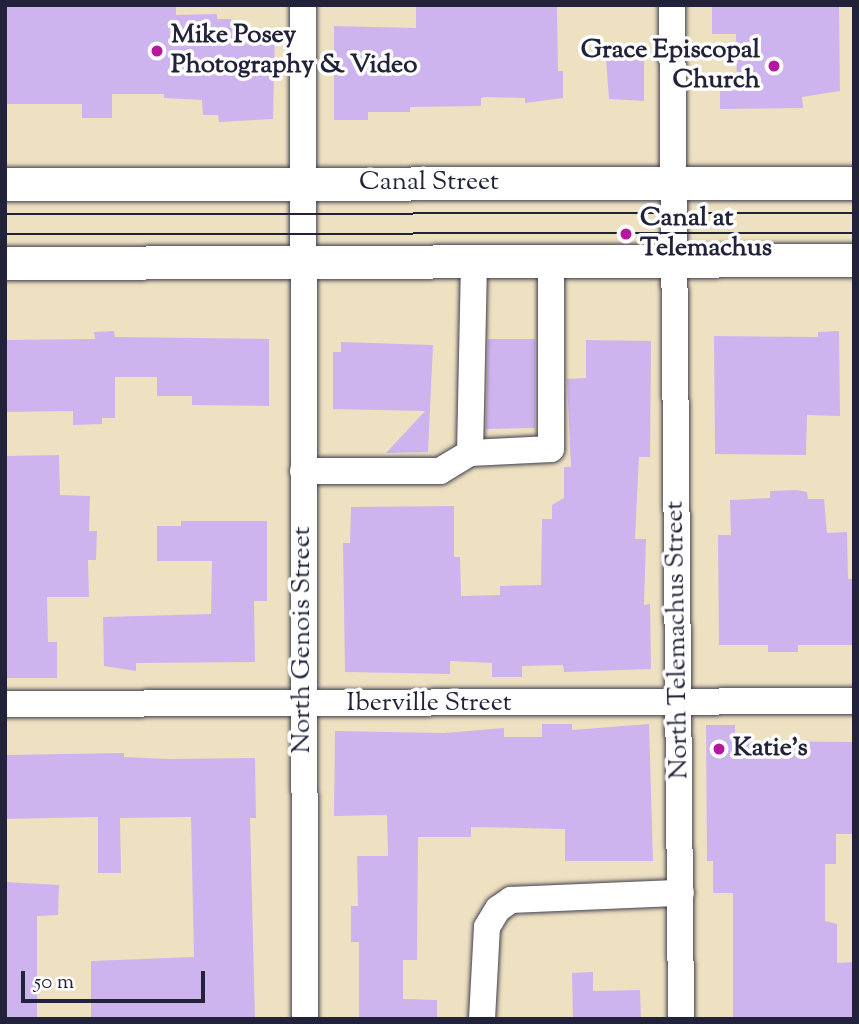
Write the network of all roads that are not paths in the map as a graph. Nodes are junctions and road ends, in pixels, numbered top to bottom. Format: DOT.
graph roads {
  1 [pos="303,5"];
  2 [pos="672,5"];
  3 [pos="672,182"];
  4 [pos="303,183"];
  5 [pos="854,183"];
  6 [pos="5,184"];
  7 [pos="854,260"];
  8 [pos="474,261"];
  9 [pos="551,261"];
  10 [pos="673,261"];
  11 [pos="304,262"];
  12 [pos="5,263"];
  13 [pos="470,453"];
  14 [pos="303,471"];
  15 [pos="680,702"];
  16 [pos="854,702"];
  17 [pos="5,704"];
  18 [pos="302,705"];
  19 [pos="681,893"];
  20 [pos="305,1019"];
  21 [pos="482,1019"];
  22 [pos="681,1019"];
  1 -- 4 [label="street, North Genois Street"];
  2 -- 3 [label="street, North Telemachus Street"];
  3 -- 4 [label="main road, Canal Street"];
  3 -- 5 [label="main road, Canal Street"];
  3 -- 10 [label="street, North Telemachus Street"];
  4 -- 6 [label="main road, Canal Street"];
  4 -- 11 [label="street, North Genois Street"];
  7 -- 10 [label="main road"];
  8 -- 9 [label="main road"];
  8 -- 11 [label="main road"];
  8 -- 13 [label="street"];
  9 -- 10 [label="main road"];
  9 -- 13 [label="street"];
  10 -- 15 [label="street, North Telemachus Street"];
  11 -- 12 [label="main road"];
  11 -- 14 [label="street, North Genois Street"];
  13 -- 14 [label="street"];
  14 -- 18 [label="street, North Genois Street"];
  15 -- 16 [label="street, Iberville Street"];
  15 -- 18 [label="street, Iberville Street"];
  15 -- 19 [label="street, North Telemachus Street"];
  17 -- 18 [label="street, Iberville Street"];
  18 -- 20 [label="street, North Genois Street"];
  19 -- 21 [label="street"];
  19 -- 22 [label="street, North Telemachus Street"];
}
